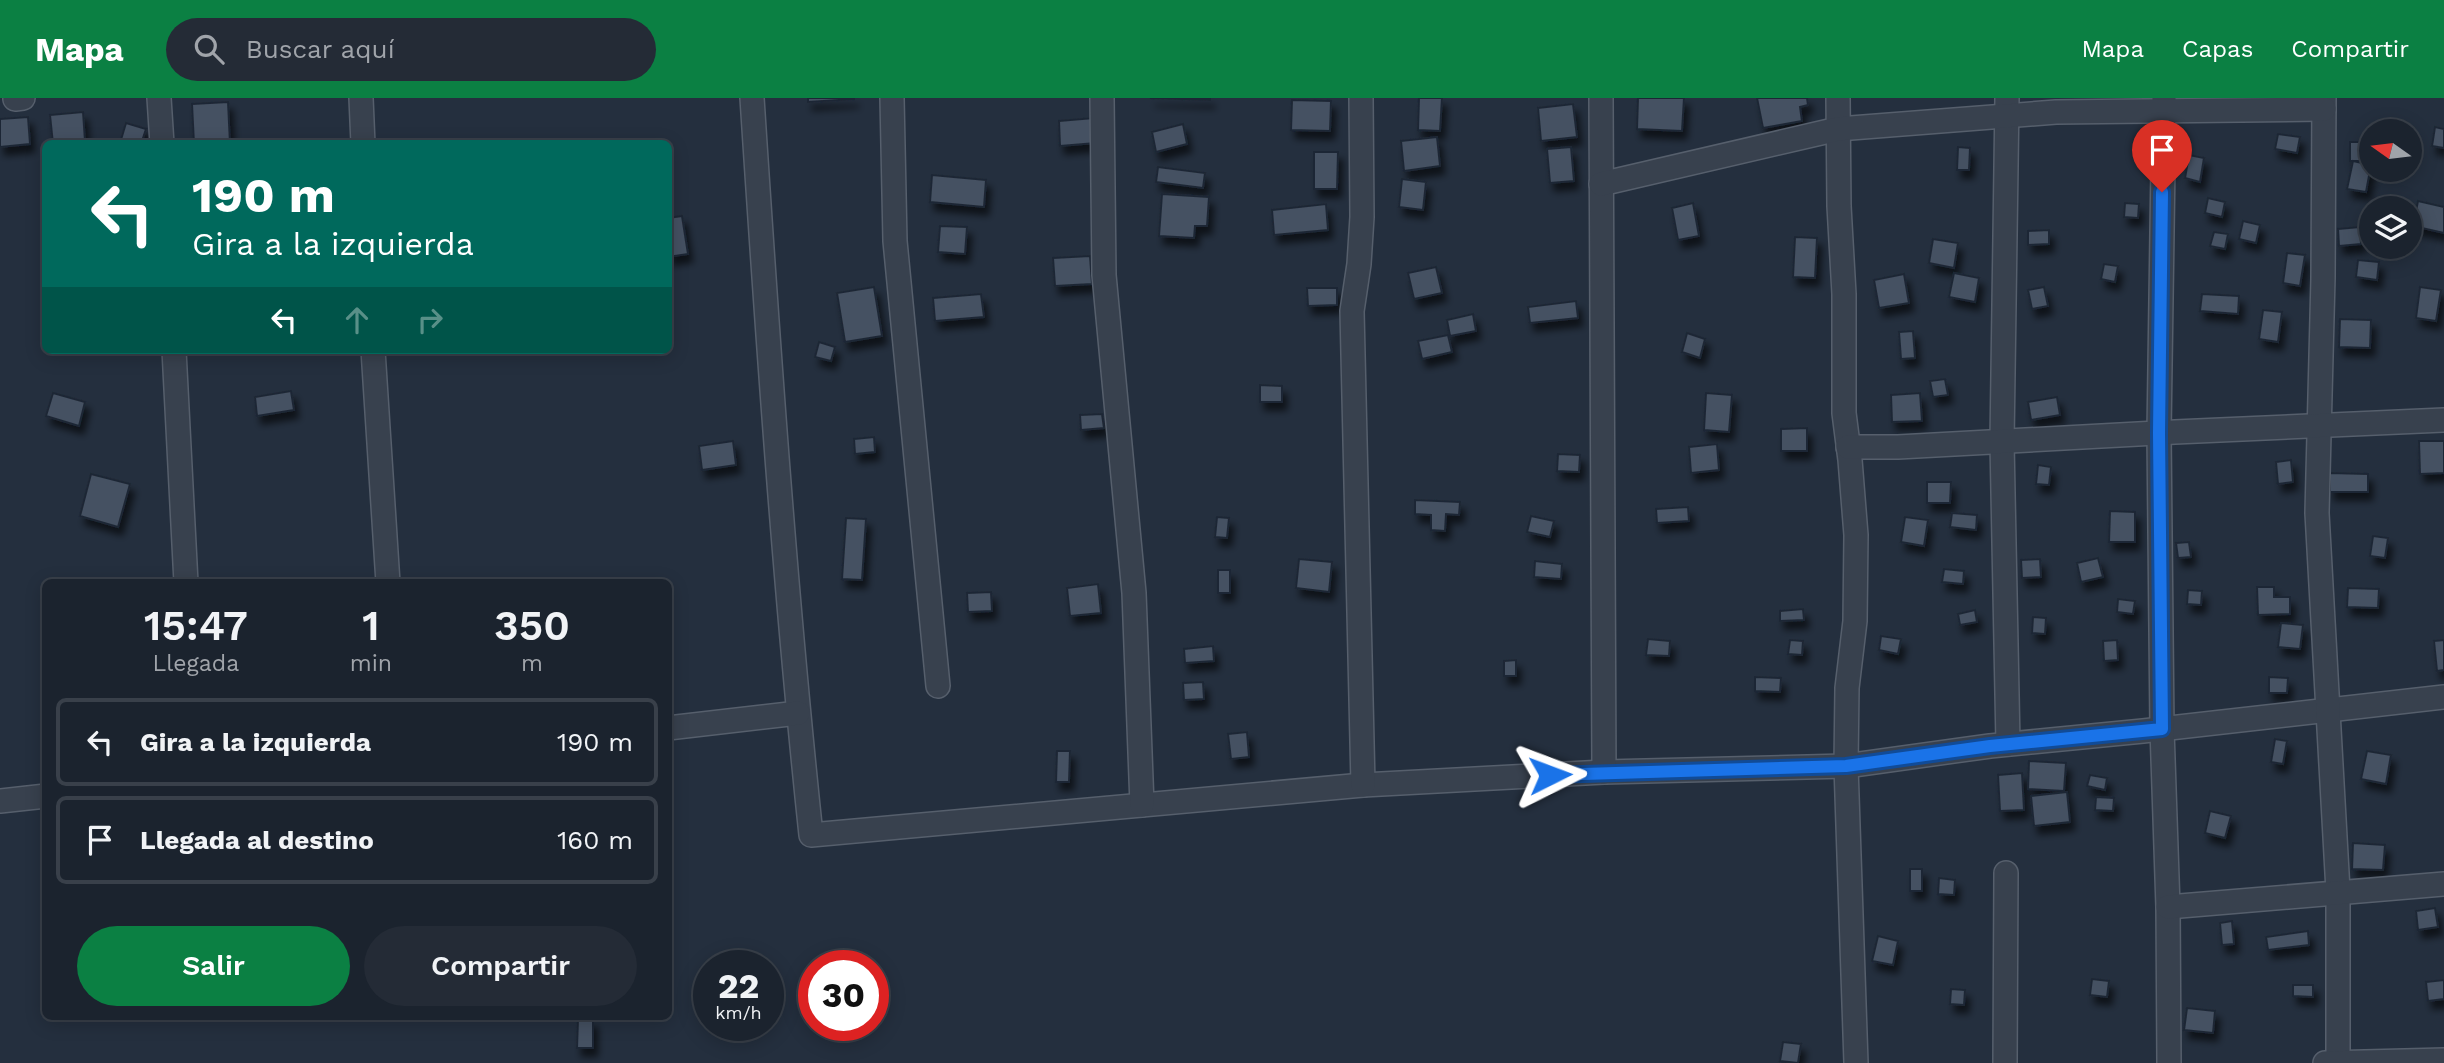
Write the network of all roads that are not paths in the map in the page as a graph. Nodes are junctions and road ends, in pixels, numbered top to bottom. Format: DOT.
graph roads {
  1 [pos="159,98"];
  2 [pos="361,98"];
  3 [pos="752,98"];
  4 [pos="892,98"];
  5 [pos="1102,98"];
  6 [pos="1361,98"];
  7 [pos="1601,98"];
  8 [pos="1838,98"];
  9 [pos="2324,104"];
  10 [pos="2163,105"];
  11 [pos="2007,108"];
  12 [pos="1838,128"];
  13 [pos="162,140"];
  14 [pos="363,140"];
  15 [pos="1601,184"];
  16 [pos="174,354"];
  17 [pos="373,354"];
  18 [pos="2444,420"];
  19 [pos="2318,426"];
  20 [pos="2159,433"];
  21 [pos="2002,442"];
  22 [pos="1848,447"];
  23 [pos="186,579"];
  24 [pos="388,579"];
  25 [pos="938,686"];
  26 [pos="2444,696"];
  27 [pos="2326,709"];
  28 [pos="798,713"];
  29 [pos="672,728"];
  30 [pos="2162,729"];
  31 [pos="2008,744"];
  32 [pos="1846,766"];
  33 [pos="1604,772"];
  34 [pos="1363,785"];
  35 [pos="0,794"];
  36 [pos="42,796"];
  37 [pos="1142,805"];
  38 [pos="2006,873"];
  39 [pos="2444,884"];
  40 [pos="2337,891"];
  41 [pos="2168,907"];
  42 [pos="2444,1060"];
  43 [pos="1856,1063"];
  44 [pos="2005,1063"];
  45 [pos="2169,1063"];
  46 [pos="2322,1063"];
  47 [pos="2338,1063"];
  1 -- 13 [label="street"];
  2 -- 14 [label="street"];
  3 -- 28 [label="street"];
  4 -- 25 [label="street"];
  5 -- 37 [label="street"];
  6 -- 34 [label="street"];
  7 -- 15 [label="street"];
  8 -- 12 [label="street"];
  9 -- 10 [label="street"];
  9 -- 19 [label="street"];
  10 -- 11 [label="street"];
  10 -- 20 [label="street"];
  11 -- 12 [label="street"];
  11 -- 21 [label="street"];
  12 -- 15 [label="street"];
  12 -- 22 [label="street"];
  15 -- 33 [label="street"];
  16 -- 23 [label="street"];
  17 -- 24 [label="street"];
  18 -- 19 [label="street"];
  19 -- 20 [label="street"];
  19 -- 27 [label="street"];
  20 -- 21 [label="street"];
  20 -- 30 [label="street"];
  21 -- 22 [label="street"];
  21 -- 31 [label="street"];
  22 -- 32 [label="street"];
  26 -- 27 [label="street"];
  27 -- 30 [label="street"];
  27 -- 40 [label="street"];
  28 -- 29 [label="street"];
  28 -- 37 [label="street"];
  30 -- 31 [label="street"];
  30 -- 41 [label="street"];
  31 -- 32 [label="street"];
  32 -- 33 [label="street"];
  32 -- 43 [label="street"];
  33 -- 34 [label="street"];
  34 -- 37 [label="street"];
  35 -- 36 [label="street"];
  38 -- 44 [label="street"];
  39 -- 40 [label="street"];
  40 -- 41 [label="street"];
  40 -- 47 [label="street"];
  41 -- 45 [label="street"];
  42 -- 47 [label="street"];
  46 -- 47 [label="street"];
}
